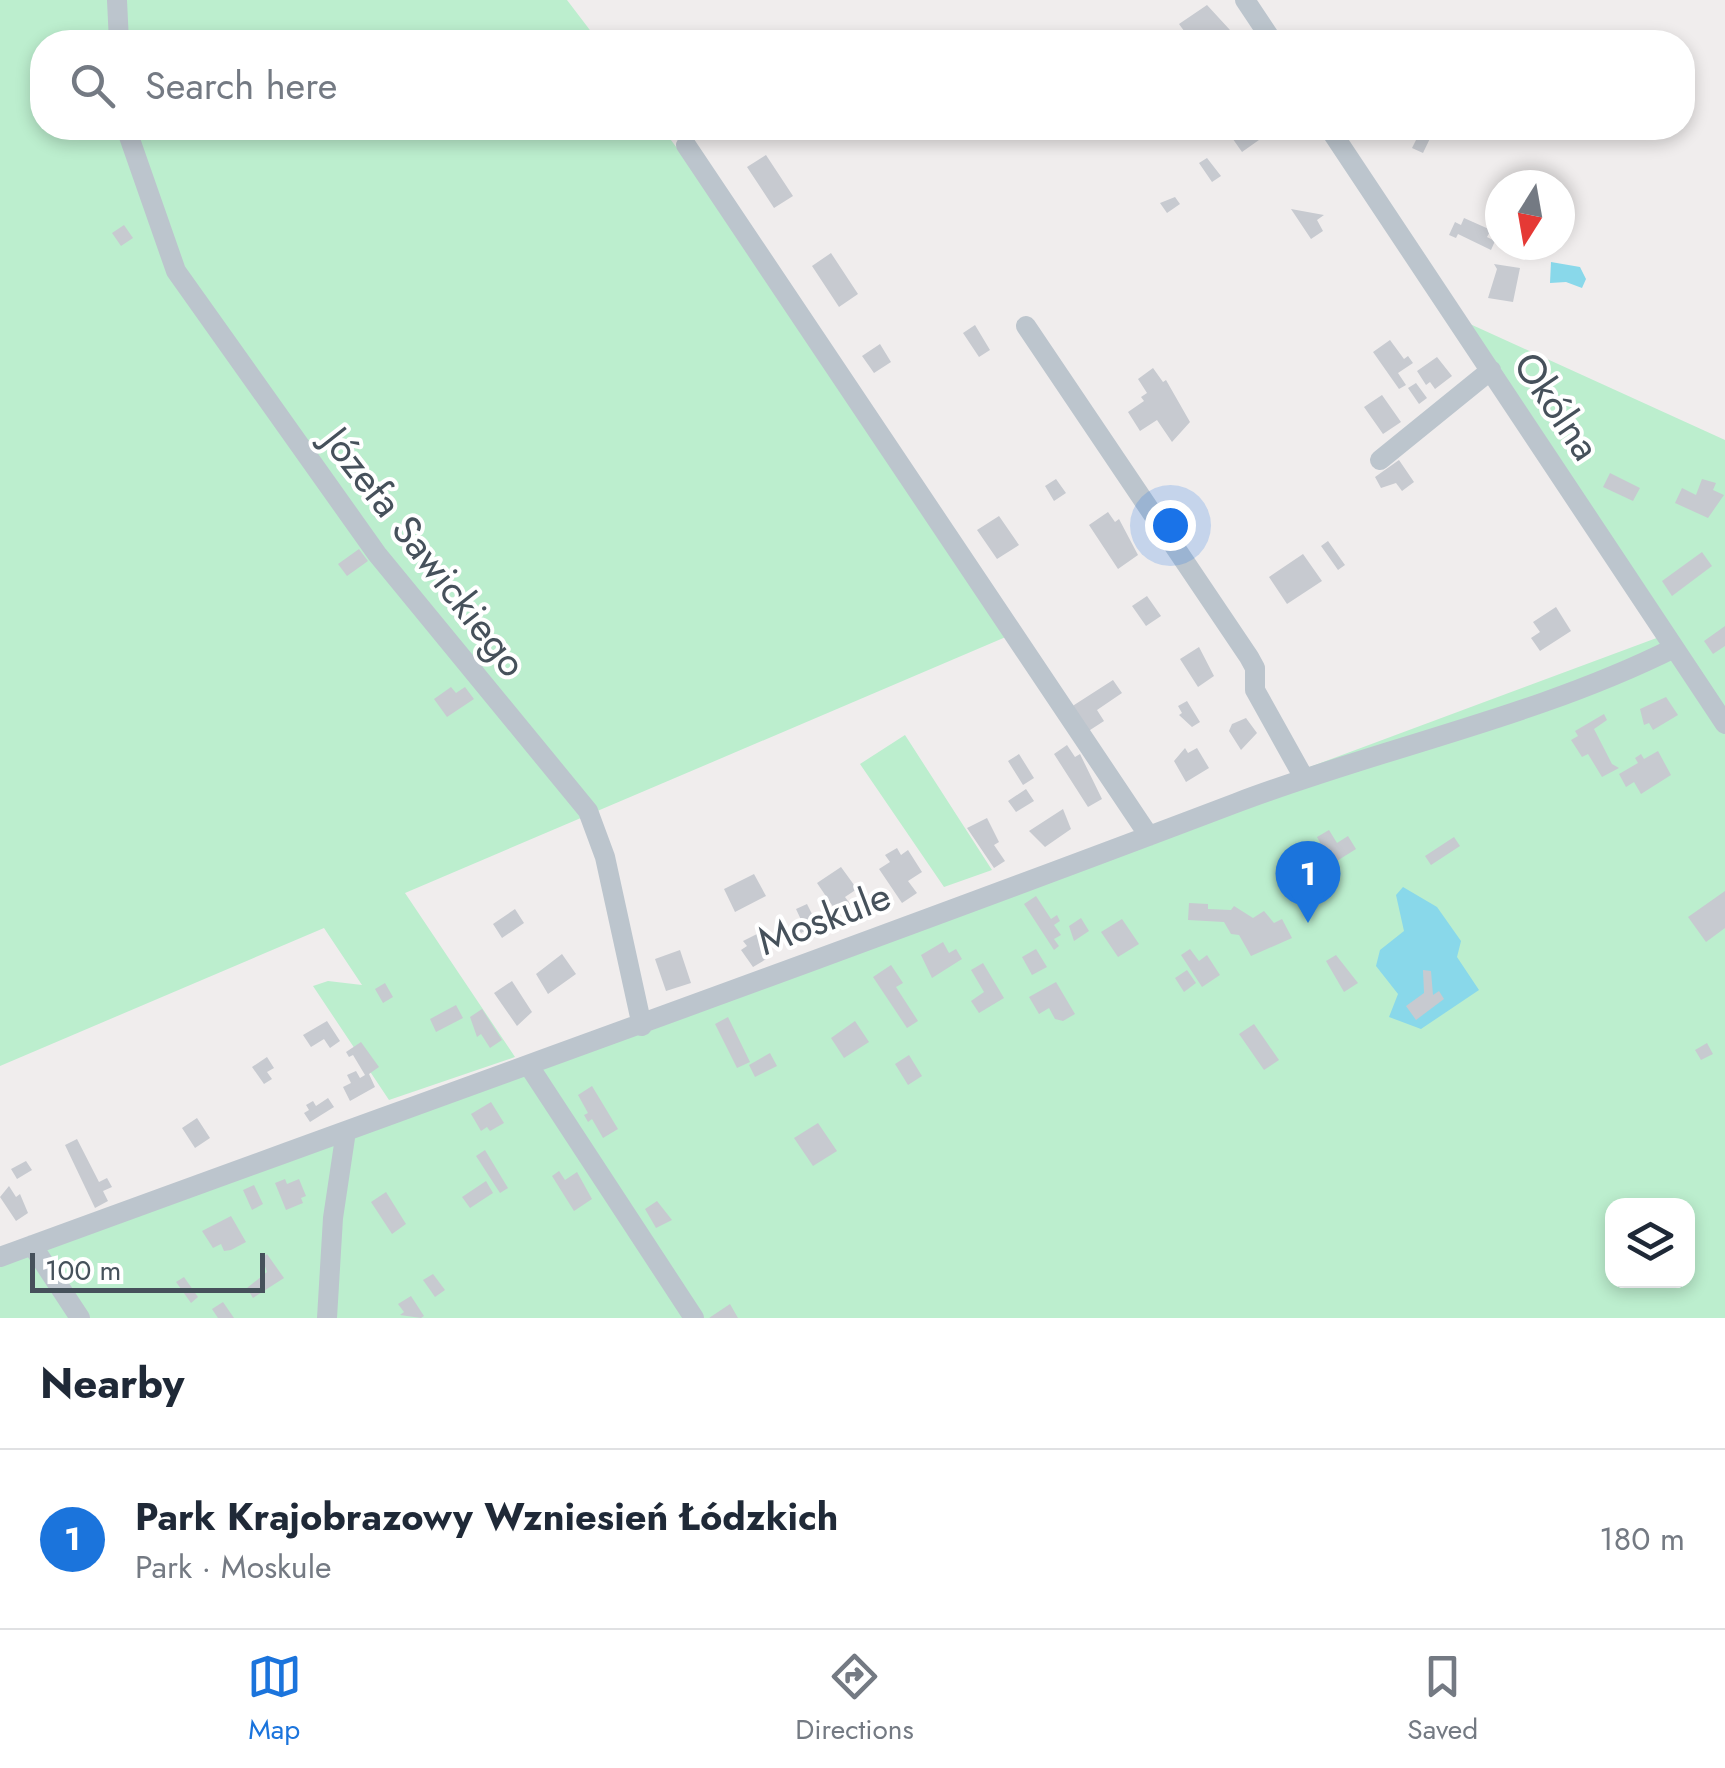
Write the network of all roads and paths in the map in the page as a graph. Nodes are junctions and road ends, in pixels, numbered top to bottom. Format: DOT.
graph roads {
  1 [pos="118,0"];
  2 [pos="1245,0"];
  3 [pos="118,30"];
  4 [pos="1265,30"];
  5 [pos="130,140"];
  6 [pos="1337,140"];
  7 [pos="686,145"];
  8 [pos="1026,326"];
  9 [pos="1490,370"];
  10 [pos="1380,460"];
  11 [pos="1674,648"];
  12 [pos="1725,724"];
  13 [pos="1304,778"];
  14 [pos="1149,836"];
  15 [pos="642,1026"];
  16 [pos="529,1066"];
  17 [pos="346,1131"];
  18 [pos="32,1245"];
  19 [pos="0,1257"];
  20 [pos="80,1318"];
  21 [pos="327,1318"];
  22 [pos="694,1318"];
  1 -- 3 [label="street"];
  2 -- 4 [label="street"];
  5 -- 15 [label="street, Józefa Sawickiego"];
  6 -- 9 [label="street, Okólna"];
  7 -- 14 [label="street"];
  8 -- 13 [label="street"];
  9 -- 10 [label="street"];
  9 -- 11 [label="street, Okólna"];
  11 -- 12 [label="street, Okólna"];
  11 -- 13 [label="street, Moskule"];
  13 -- 14 [label="street, Moskule"];
  14 -- 15 [label="street, Moskule"];
  15 -- 16 [label="street, Moskule"];
  16 -- 17 [label="street, Moskule"];
  16 -- 22 [label="street"];
  17 -- 18 [label="street, Moskule"];
  17 -- 21 [label="street"];
  18 -- 19 [label="street, Moskule"];
  18 -- 20 [label="street"];
}
